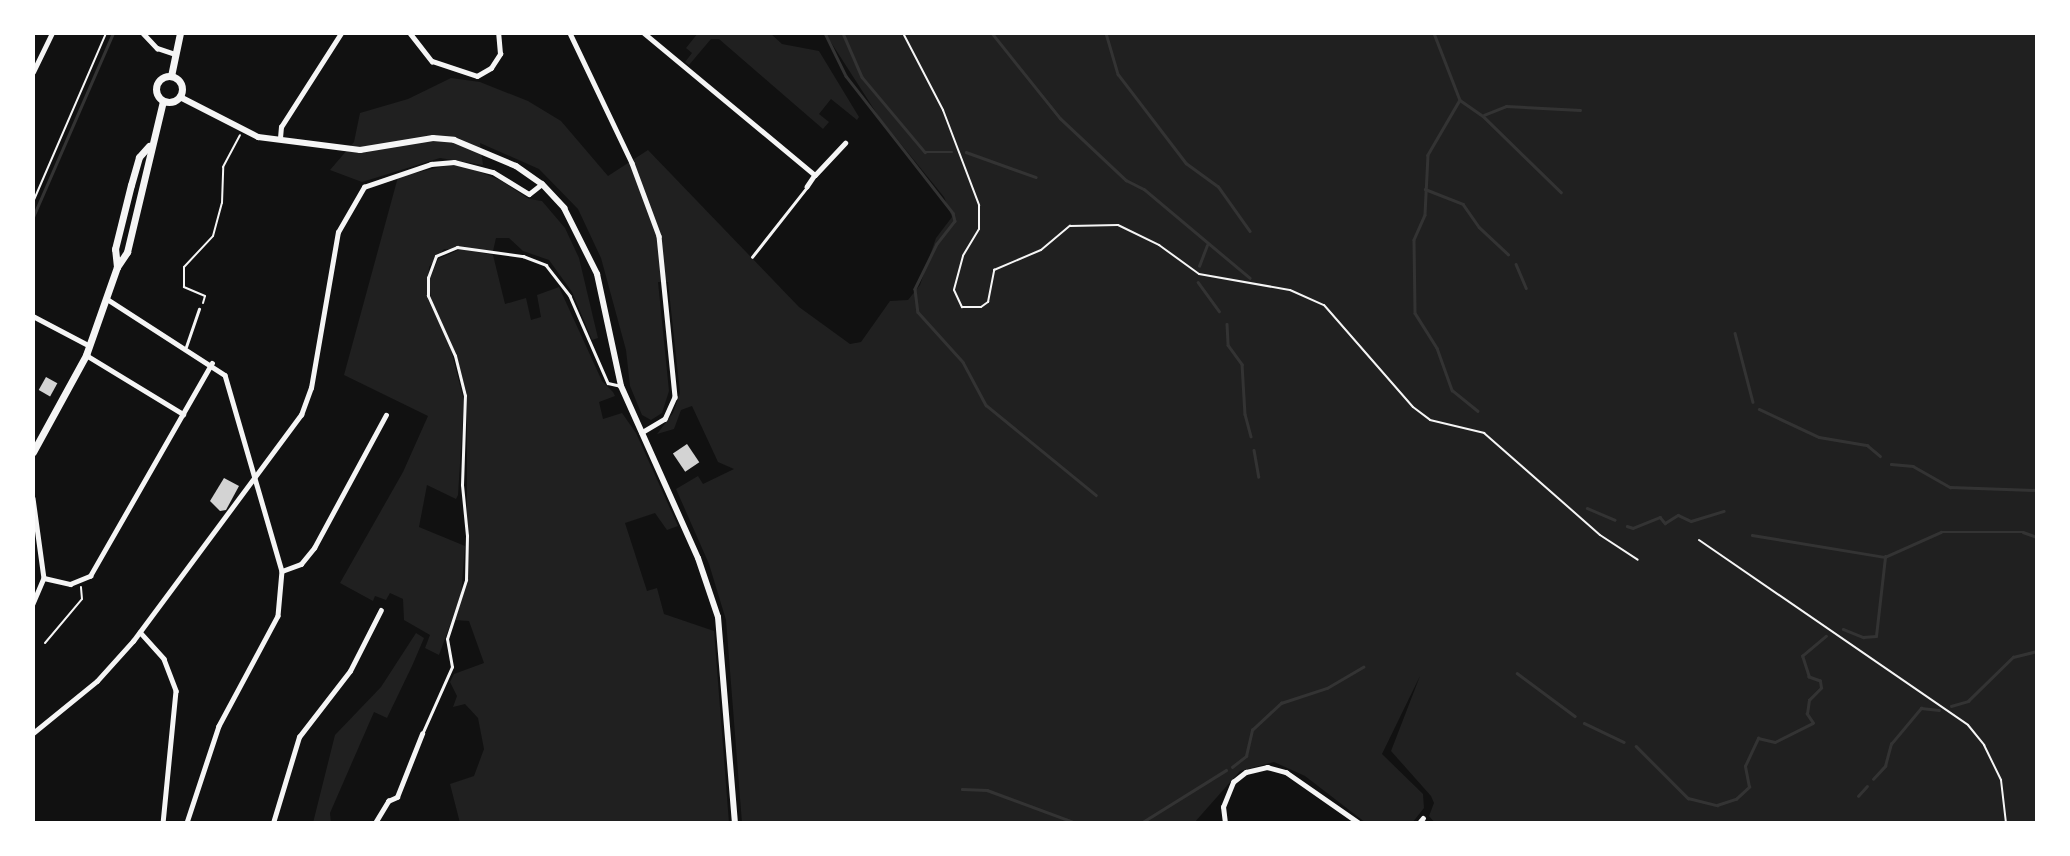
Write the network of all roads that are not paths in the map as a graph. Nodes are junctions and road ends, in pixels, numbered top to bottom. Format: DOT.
graph roads {
  1 [pos="52,33"];
  2 [pos="143,33"];
  3 [pos="180,33"];
  4 [pos="341,33"];
  5 [pos="410,33"];
  6 [pos="498,33"];
  7 [pos="570,33"];
  8 [pos="644,33"];
  9 [pos="174,54"];
  10 [pos="33,72"];
  11 [pos="172,76"];
  12 [pos="180,97"];
  13 [pos="163,101"];
  14 [pos="280,138"];
  15 [pos="845,143"];
  16 [pos="149,146"];
  17 [pos="814,174"];
  18 [pos="542,184"];
  19 [pos="807,187"];
  20 [pos="752,257"];
  21 [pos="117,267"];
  22 [pos="107,299"];
  23 [pos="199,309"];
  24 [pos="33,316"];
  25 [pos="90,346"];
  26 [pos="186,347"];
  27 [pos="86,355"];
  28 [pos="212,363"];
  29 [pos="621,386"];
  30 [pos="183,414"];
  31 [pos="386,415"];
  32 [pos="642,433"];
  33 [pos="33,452"];
  34 [pos="256,477"];
  35 [pos="33,498"];
  36 [pos="282,570"];
  37 [pos="44,578"];
  38 [pos="33,604"];
  39 [pos="381,610"];
  40 [pos="140,632"];
  41 [pos="33,733"];
  42 [pos="422,733"];
  43 [pos="163,823"];
  44 [pos="187,823"];
  45 [pos="272,823"];
  46 [pos="375,823"];
  47 [pos="734,823"];
  48 [pos="1225,823"];
  49 [pos="1359,823"];
  1 -- 10 [label="street"];
  2 -- 9 [label="street"];
  3 -- 9 [label="main road"];
  4 -- 14 [label="street"];
  5 -- 6 [label="street"];
  7 -- 32 [label="street"];
  8 -- 17 [label="street"];
  9 -- 11 [label="main road"];
  11 -- 12 [label="main road"];
  11 -- 13 [label="main road"];
  12 -- 13 [label="main road"];
  12 -- 14 [label="street"];
  13 -- 16 [label="main road"];
  14 -- 18 [label="street"];
  15 -- 17 [label="street"];
  16 -- 21 [label="main road"];
  16 -- 21 [label="main road"];
  17 -- 19 [label="street"];
  18 -- 29 [label="street"];
  18 -- 34 [label="street"];
  19 -- 20 [label="lane"];
  21 -- 22 [label="main road"];
  22 -- 25 [label="main road"];
  22 -- 26 [label="street"];
  23 -- 26 [label="lane"];
  24 -- 25 [label="street"];
  25 -- 27 [label="main road"];
  26 -- 28 [label="street"];
  27 -- 30 [label="street"];
  27 -- 33 [label="main road"];
  28 -- 30 [label="street"];
  28 -- 34 [label="street"];
  29 -- 32 [label="street"];
  29 -- 42 [label="lane"];
  30 -- 37 [label="street"];
  31 -- 36 [label="street"];
  32 -- 47 [label="street"];
  34 -- 36 [label="street"];
  34 -- 40 [label="street"];
  35 -- 37 [label="street"];
  36 -- 44 [label="street"];
  37 -- 38 [label="street"];
  39 -- 45 [label="street"];
  40 -- 41 [label="street"];
  40 -- 43 [label="street"];
  42 -- 46 [label="street"];
  48 -- 49 [label="street"];
}
